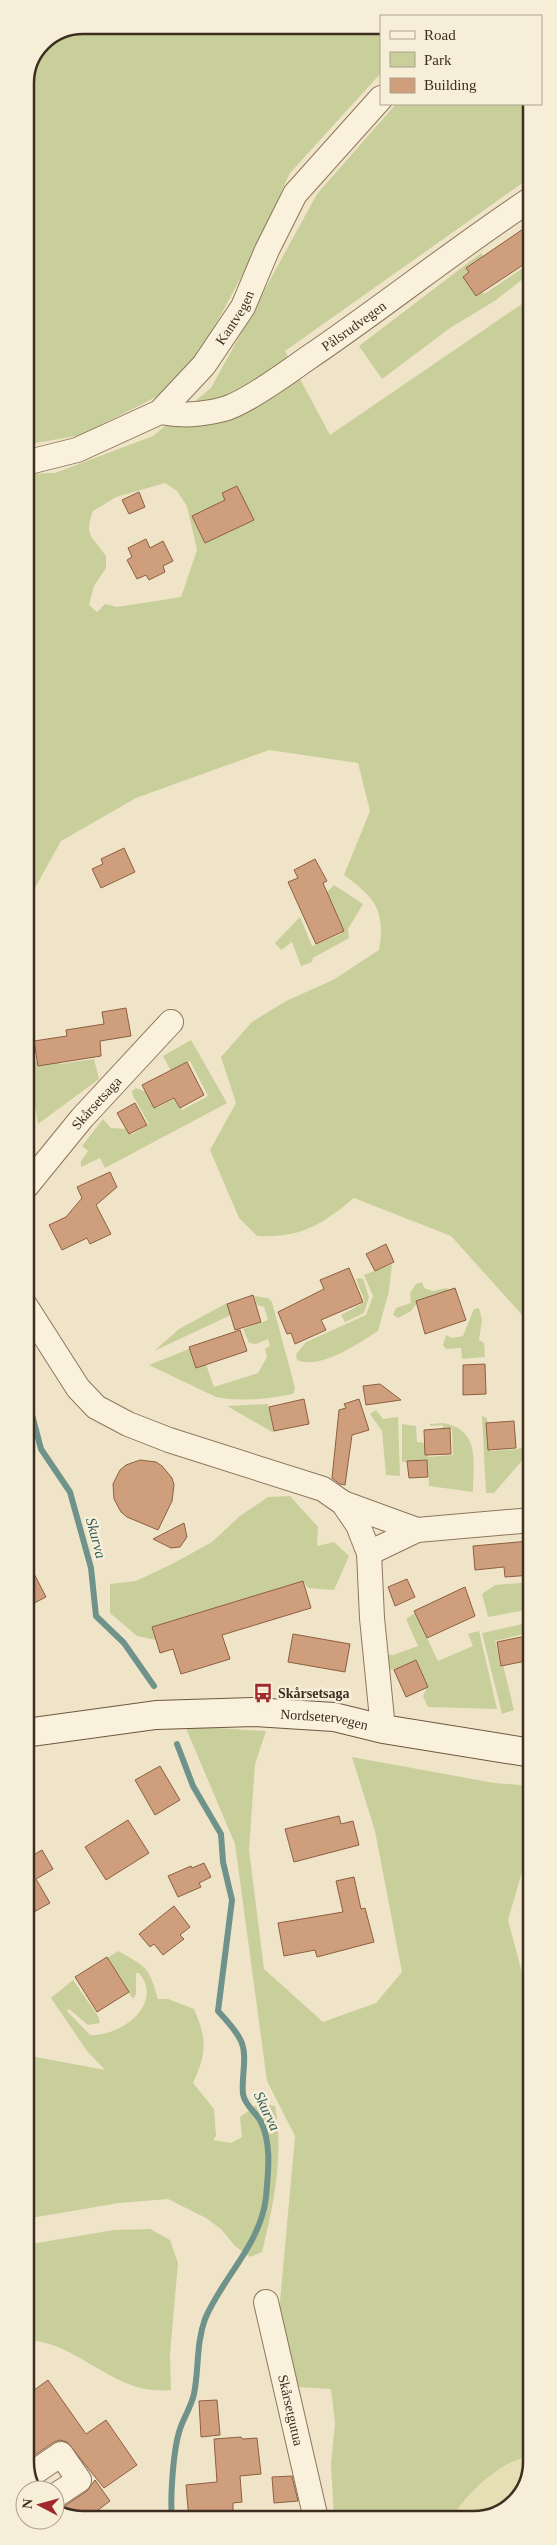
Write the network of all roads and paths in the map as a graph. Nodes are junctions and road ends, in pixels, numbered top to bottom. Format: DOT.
graph roads {
  1 [pos="380,99"];
  2 [pos="523,205"];
  3 [pos="160,412"];
  4 [pos="34,461"];
  5 [pos="172,1022"];
  6 [pos="34,1177"];
  7 [pos="34,1319"];
  8 [pos="343,1503"];
  9 [pos="523,1521"];
  10 [pos="417,1530"];
  11 [pos="369,1553"];
  12 [pos="383,1729"];
  13 [pos="34,1732"];
  14 [pos="523,1752"];
  15 [pos="266,2302"];
  16 [pos="38,2479"];
  17 [pos="65,2489"];
  18 [pos="314,2511"];
  1 -- 3 [label="street, Kantvegen"];
  2 -- 3 [label="street, Pålsrudvegen"];
  3 -- 4 [label="street, Kantvegen"];
  5 -- 6 [label="street, Skårsetsaga"];
  7 -- 8 [label="street"];
  8 -- 10 [label="street"];
  8 -- 11 [label="street"];
  9 -- 10 [label="street"];
  10 -- 11 [label="street"];
  11 -- 12 [label="street"];
  12 -- 13 [label="main road, Nordsetervegen"];
  12 -- 14 [label="main road, Nordsetervegen"];
  15 -- 18 [label="street, Skårsetgutua"];
  16 -- 17 [label="street"];
}
